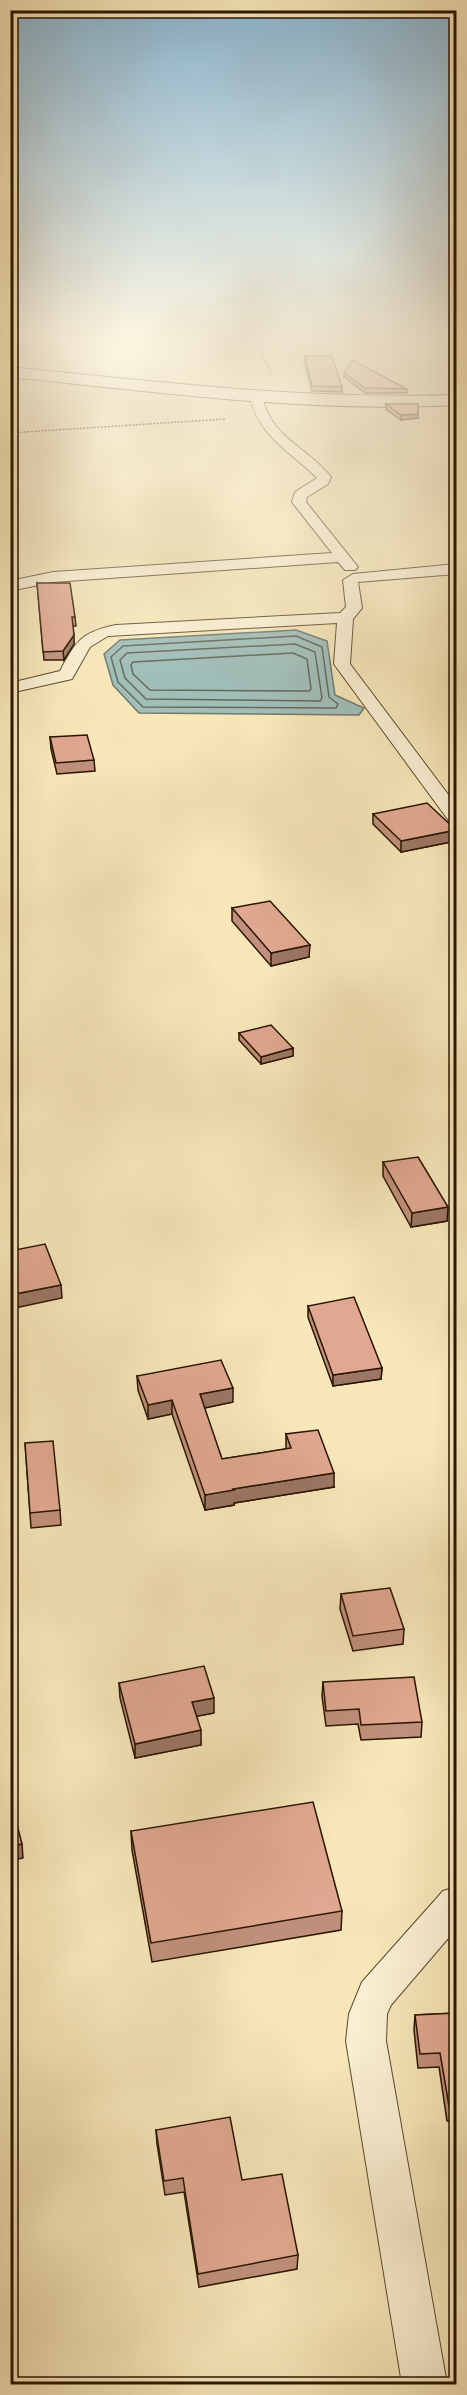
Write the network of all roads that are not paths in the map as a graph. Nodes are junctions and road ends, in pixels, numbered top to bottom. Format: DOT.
graph roads {
  1 [pos="294,450"];
  2 [pos="343,557"];
  3 [pos="456,569"];
  4 [pos="358,577"];
  5 [pos="10,586"];
  6 [pos="345,618"];
  7 [pos="10,688"];
  8 [pos="456,817"];
  9 [pos="456,1904"];
  10 [pos="424,2385"];
  1 -- 2 [label="street"];
  2 -- 4 [label="street"];
  2 -- 5 [label="street"];
  3 -- 4 [label="street"];
  4 -- 6 [label="street"];
  6 -- 7 [label="street"];
  6 -- 8 [label="street"];
  9 -- 10 [label="street"];
}
